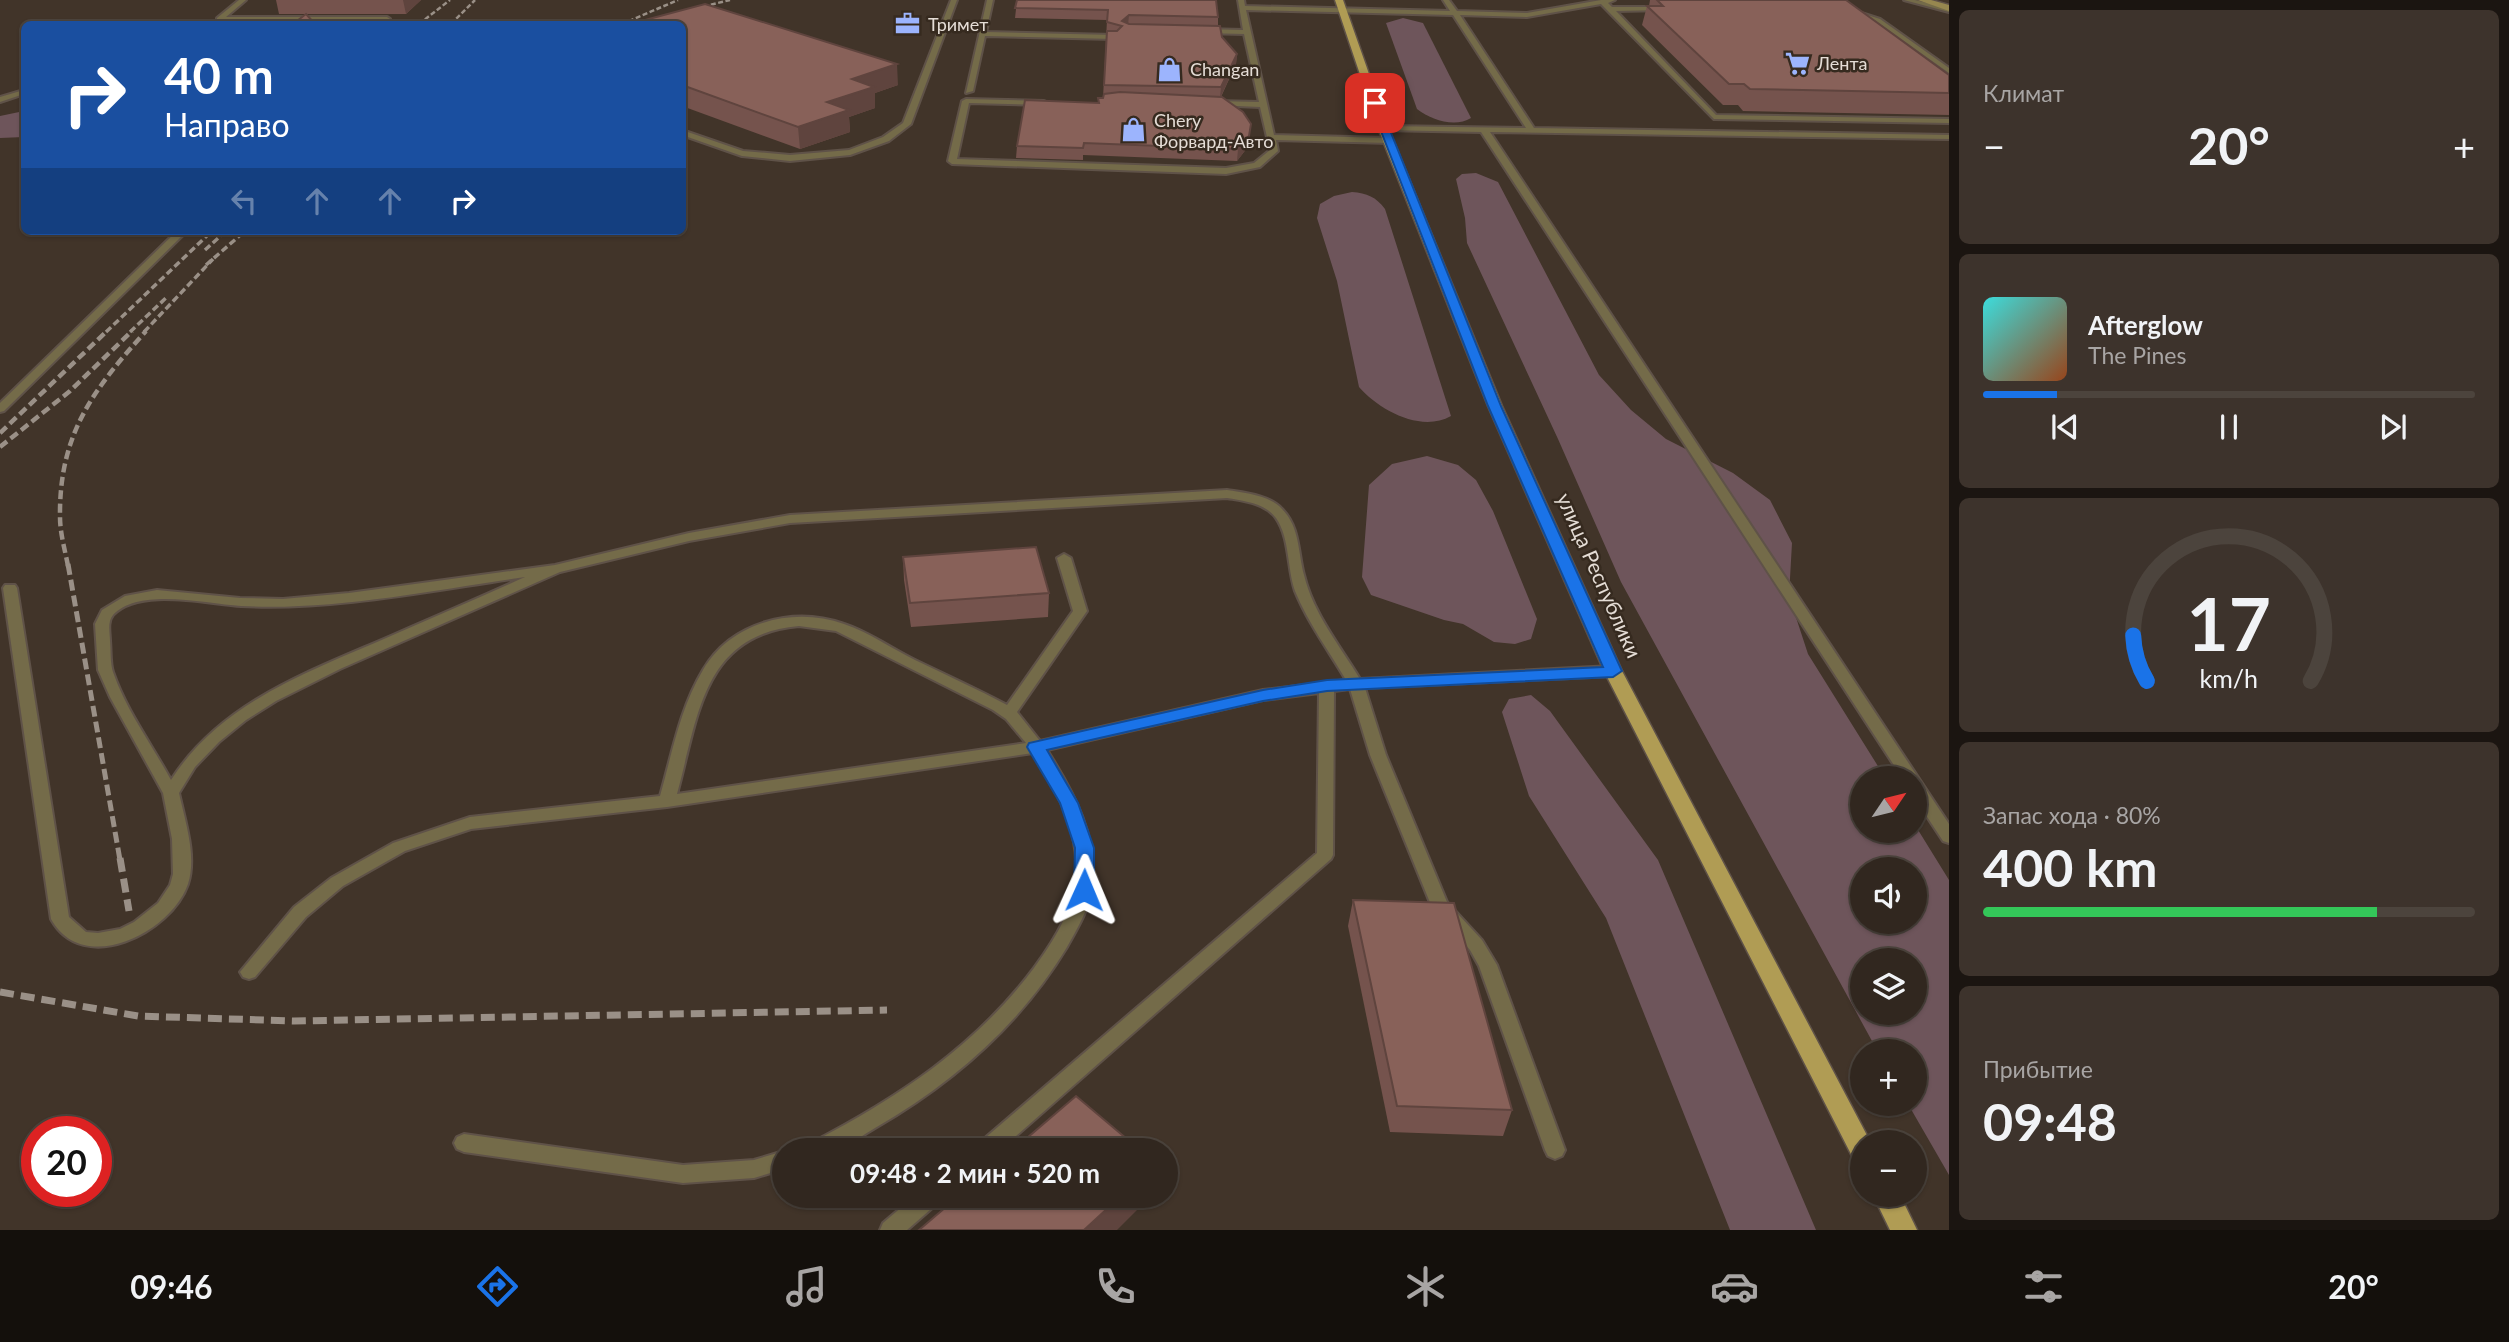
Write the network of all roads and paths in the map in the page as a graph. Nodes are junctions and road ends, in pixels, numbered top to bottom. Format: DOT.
graph roads {
  1 [pos="243,0"];
  2 [pos="954,0"];
  3 [pos="990,0"];
  4 [pos="1446,0"];
  5 [pos="1907,0"];
  6 [pos="1922,0"];
  7 [pos="1241,4"];
  8 [pos="1609,4"];
  9 [pos="1341,6"];
  10 [pos="1677,9"];
  11 [pos="1949,9"];
  12 [pos="1844,11"];
  13 [pos="1454,13"];
  14 [pos="217,21"];
  15 [pos="273,21"];
  16 [pos="385,21"];
  17 [pos="1195,31"];
  18 [pos="1248,32"];
  19 [pos="981,34"];
  20 [pos="1115,37"];
  21 [pos="1949,71"];
  22 [pos="969,91"];
  23 [pos="21,93"];
  24 [pos="0,100"];
  25 [pos="1198,102"];
  26 [pos="1057,103"];
  27 [pos="1264,105"];
  28 [pos="1949,121"];
  29 [pos="1484,130"];
  30 [pos="1532,131"];
  31 [pos="686,133"];
  32 [pos="1386,134"];
  33 [pos="1271,137"];
  34 [pos="1949,137"];
  35 [pos="177,235"];
  36 [pos="0,409"];
  37 [pos="1064,558"];
  38 [pos="555,569"];
  39 [pos="10,588"];
  40 [pos="1613,671"];
  41 [pos="1356,684"];
  42 [pos="1327,686"];
  43 [pos="1009,713"];
  44 [pos="1036,747"];
  45 [pos="1902,766"];
  46 [pos="172,793"];
  47 [pos="667,801"];
  48 [pos="1927,804"];
  49 [pos="1949,837"];
  50 [pos="250,972"];
  51 [pos="1852,1130"];
  52 [pos="840,1138"];
  53 [pos="999,1138"];
  54 [pos="464,1143"];
  55 [pos="1555,1150"];
  56 [pos="772,1164"];
  57 [pos="1892,1207"];
  58 [pos="917,1208"];
  59 [pos="891,1230"];
  60 [pos="1904,1230"];
  1 -- 14 [label="lane"];
  2 -- 31 [label="lane"];
  3 -- 19 [label="lane"];
  4 -- 13 [label="lane"];
  5 -- 11 [label="lane"];
  6 -- 11 [label="main road"];
  7 -- 9 [label="lane"];
  7 -- 18 [label="lane"];
  8 -- 10 [label="lane"];
  8 -- 13 [label="lane"];
  8 -- 28 [label="lane"];
  9 -- 13 [label="lane"];
  9 -- 32 [label="main road, улица Республики"];
  12 -- 21 [label="lane"];
  13 -- 30 [label="lane"];
  15 -- 16 [label="lane"];
  17 -- 18 [label="lane"];
  18 -- 27 [label="lane"];
  19 -- 20 [label="lane"];
  19 -- 22 [label="lane"];
  23 -- 24 [label="lane"];
  25 -- 27 [label="lane"];
  26 -- 33 [label="lane"];
  27 -- 33 [label="lane"];
  29 -- 30 [label="lane"];
  29 -- 32 [label="lane"];
  29 -- 45 [label="lane"];
  30 -- 34 [label="lane"];
  32 -- 33 [label="lane"];
  32 -- 40 [label="main road, улица Республики"];
  35 -- 36 [label="lane"];
  37 -- 43 [label="lane"];
  38 -- 41 [label="lane"];
  38 -- 46 [label="lane"];
  38 -- 46 [label="lane"];
  39 -- 46 [label="lane"];
  40 -- 41 [label="lane"];
  40 -- 51 [label="main road, улица Республики"];
  41 -- 42 [label="lane"];
  41 -- 55 [label="lane"];
  42 -- 44 [label="lane"];
  42 -- 53 [label="lane"];
  43 -- 44 [label="lane"];
  43 -- 47 [label="lane"];
  44 -- 47 [label="lane"];
  44 -- 52 [label="lane"];
  47 -- 50 [label="lane"];
  48 -- 49 [label="lane"];
  54 -- 56 [label="lane"];
  57 -- 60 [label="main road"];
  58 -- 59 [label="lane"];
}
